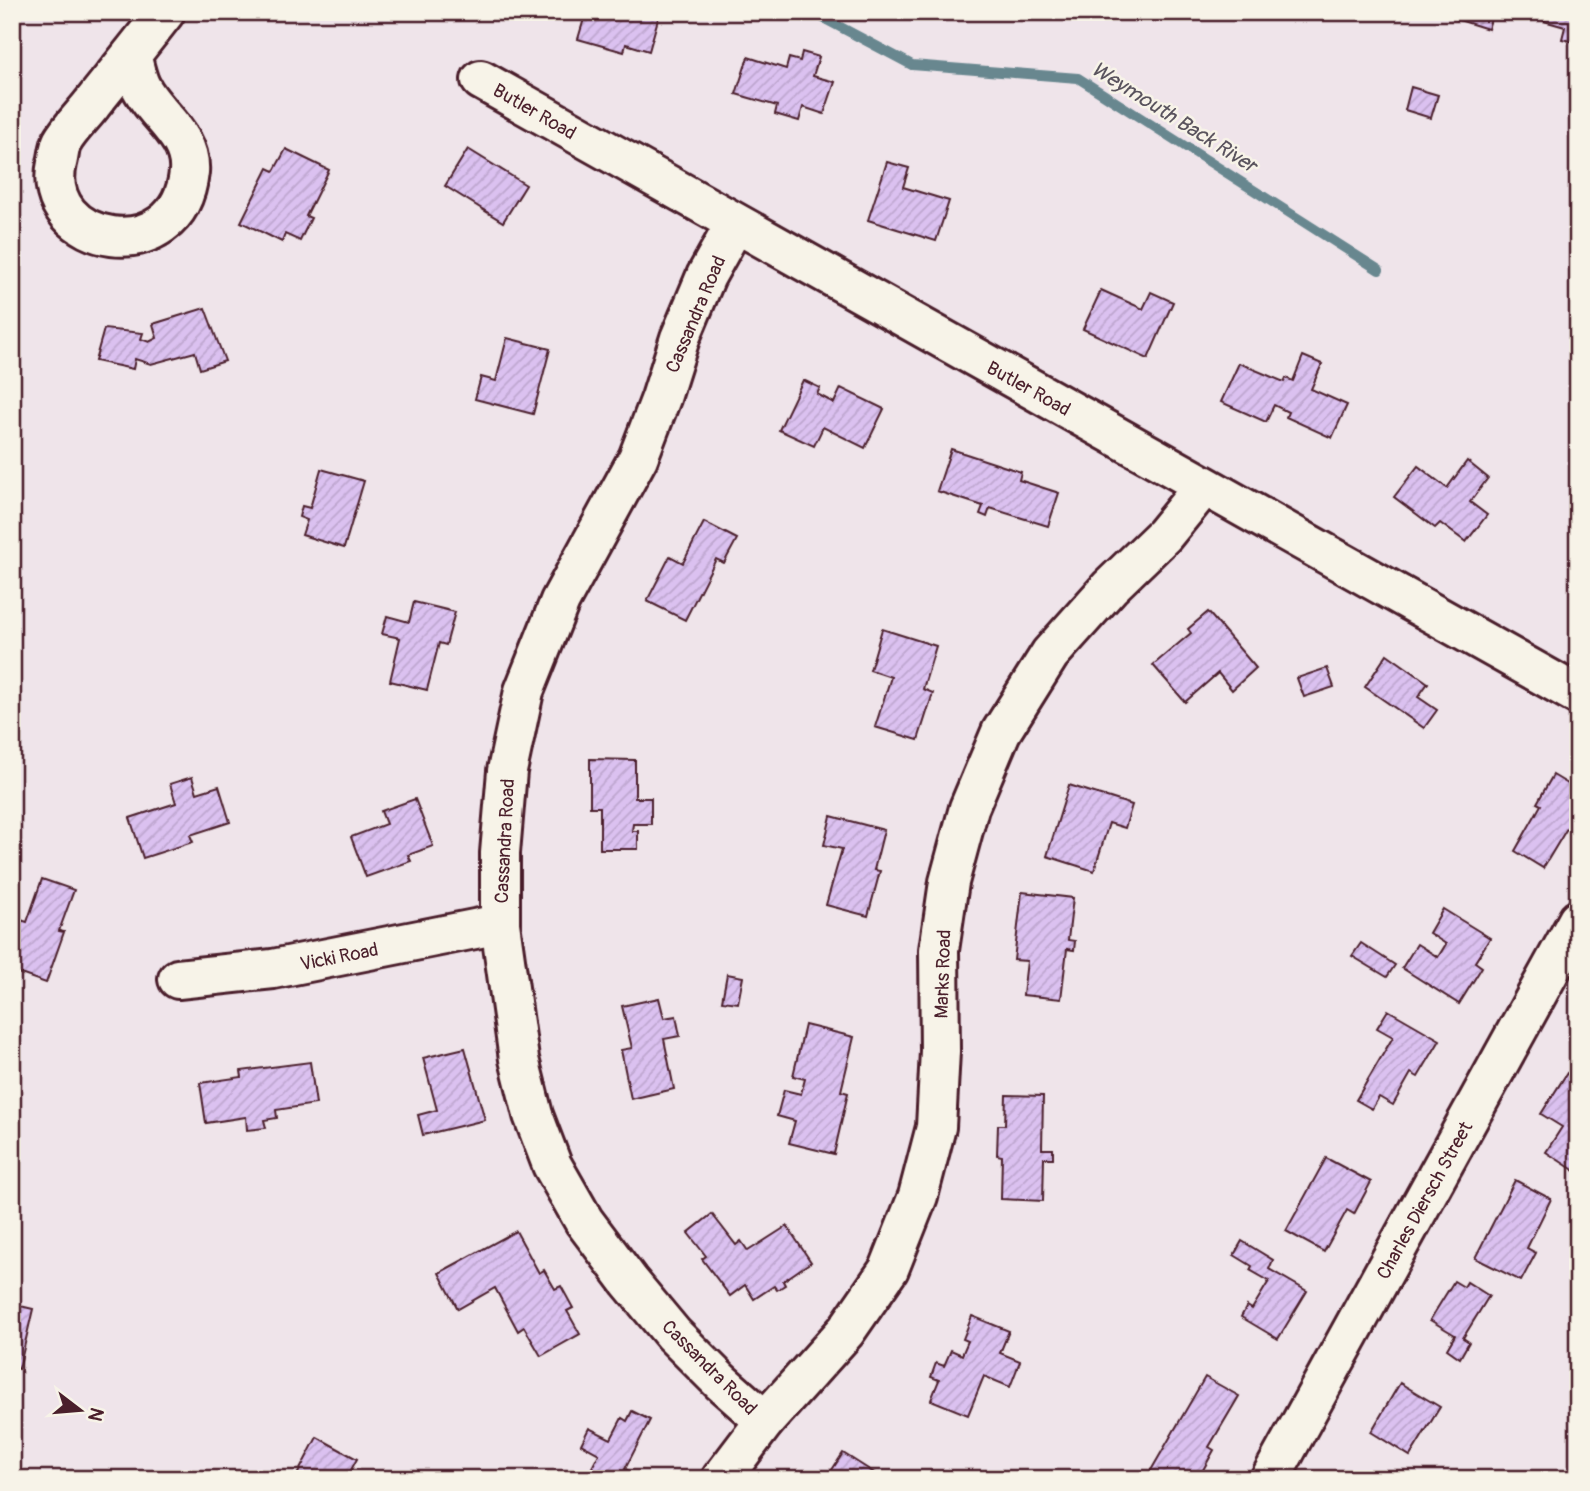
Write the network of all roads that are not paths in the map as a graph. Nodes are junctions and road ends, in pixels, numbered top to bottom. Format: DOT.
graph roads {
  1 [pos="165,12"];
  2 [pos="131,55"];
  3 [pos="481,80"];
  4 [pos="735,224"];
  5 [pos="1204,486"];
  6 [pos="1578,695"];
  7 [pos="1578,920"];
  8 [pos="500,924"];
  9 [pos="178,979"];
  10 [pos="765,1421"];
  11 [pos="722,1479"];
  12 [pos="1269,1479"];
  1 -- 2 [label="street"];
  2 -- 2 [label="street"];
  3 -- 4 [label="street, Butler Road"];
  4 -- 5 [label="street, Butler Road"];
  4 -- 8 [label="street, Cassandra Road"];
  5 -- 6 [label="street, Butler Road"];
  5 -- 10 [label="street, Marks Road"];
  7 -- 12 [label="street, Charles Diersch Street"];
  8 -- 9 [label="street, Vicki Road"];
  8 -- 10 [label="street, Cassandra Road"];
  10 -- 11 [label="street, Marks Road"];
}
